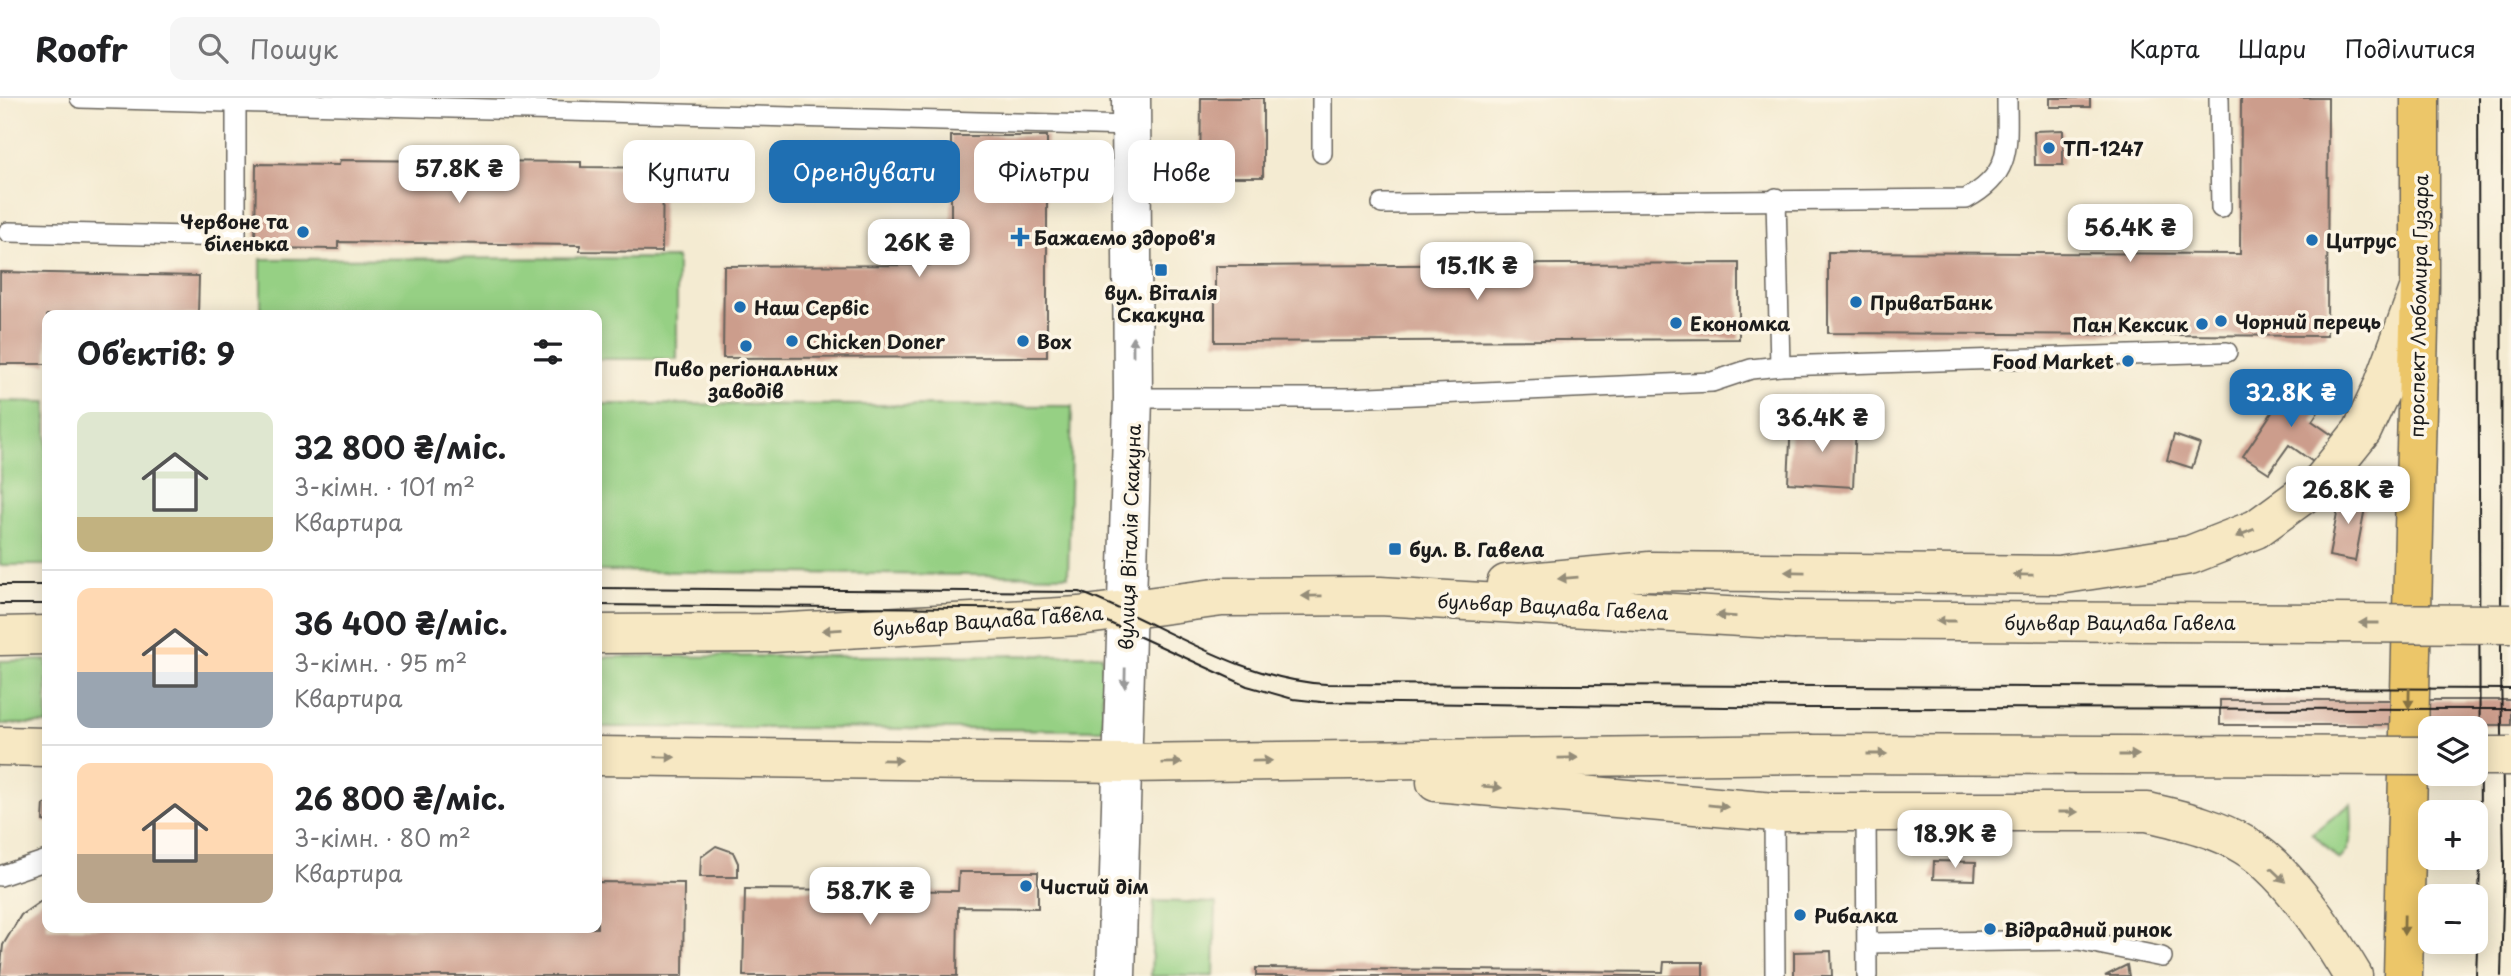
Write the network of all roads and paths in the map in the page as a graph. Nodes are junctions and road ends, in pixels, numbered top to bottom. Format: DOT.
graph roads {
  1 [pos="80,98"];
  2 [pos="1322,98"];
  3 [pos="2007,98"];
  4 [pos="2219,98"];
  5 [pos="2420,98"];
  6 [pos="236,100"];
  7 [pos="1131,112"];
  8 [pos="1322,153"];
  9 [pos="1776,198"];
  10 [pos="1381,204"];
  11 [pos="2221,208"];
  12 [pos="8,232"];
  13 [pos="2420,287"];
  14 [pos="2227,352"];
  15 [pos="1780,366"];
  16 [pos="1133,398"];
  17 [pos="1380,596"];
  18 [pos="1127,610"];
  19 [pos="2511,624"];
  20 [pos="602,634"];
  21 [pos="42,635"];
  22 [pos="0,636"];
  23 [pos="0,746"];
  24 [pos="42,747"];
  25 [pos="602,756"];
  26 [pos="2418,756"];
  27 [pos="2488,756"];
  28 [pos="2511,757"];
  29 [pos="1303,761"];
  30 [pos="1124,763"];
  31 [pos="1774,812"];
  32 [pos="1866,812"];
  33 [pos="42,862"];
  34 [pos="0,876"];
  35 [pos="1869,943"];
  36 [pos="2162,957"];
  37 [pos="1116,976"];
  38 [pos="1775,976"];
  39 [pos="1867,976"];
  40 [pos="2353,976"];
  41 [pos="2403,976"];
  1 -- 6 [label="lane"];
  2 -- 8 [label="lane"];
  3 -- 9 [label="lane"];
  4 -- 11 [label="lane"];
  5 -- 13 [label="main road, проспект Любомира Гузара"];
  6 -- 7 [label="lane"];
  6 -- 12 [label="lane"];
  16 -- 7 [label="street, вулиця Віталія Скакуна, one-way"];
  9 -- 10 [label="lane"];
  9 -- 15 [label="lane"];
  13 -- 17 [label="main road, one-way"];
  13 -- 41 [label="main road, проспект Любомира Гузара, one-way"];
  14 -- 15 [label="lane"];
  15 -- 16 [label="lane"];
  16 -- 18 [label="street, вулиця Віталія Скакуна"];
  17 -- 18 [label="main road, бульвар Вацлава Гавела, one-way"];
  19 -- 17 [label="main road, бульвар Вацлава Гавела, one-way, bridge"];
  18 -- 20 [label="main road, бульвар Вацлава Гавела, one-way"];
  18 -- 30 [label="street, вулиця Віталія Скакуна, one-way"];
  21 -- 22 [label="main road"];
  23 -- 24 [label="main road"];
  25 -- 30 [label="main road, one-way"];
  29 -- 26 [label="main road, one-way, bridge"];
  27 -- 28 [label="main road, bridge"];
  30 -- 29 [label="main road, one-way"];
  29 -- 31 [label="main road, one-way"];
  30 -- 37 [label="street, вулиця Віталія Скакуна"];
  31 -- 32 [label="main road"];
  31 -- 38 [label="lane"];
  32 -- 35 [label="lane"];
  32 -- 40 [label="main road, one-way"];
  33 -- 34 [label="lane"];
  35 -- 36 [label="lane"];
  35 -- 39 [label="lane"];
}
